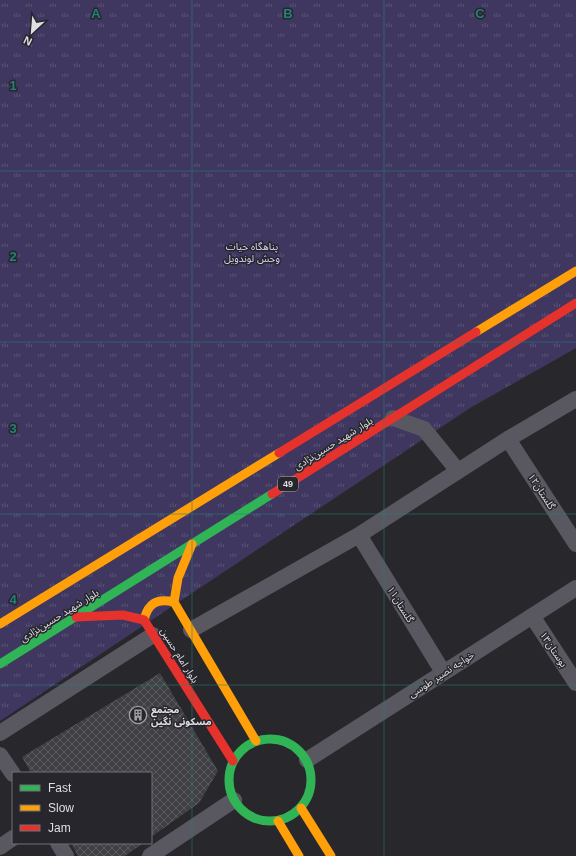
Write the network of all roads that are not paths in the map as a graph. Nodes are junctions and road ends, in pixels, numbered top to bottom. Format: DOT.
graph roads {
  1 [pos="576,271"];
  2 [pos="576,303"];
  3 [pos="576,399"];
  4 [pos="390,415"];
  5 [pos="508,439"];
  6 [pos="458,471"];
  7 [pos="359,535"];
  8 [pos="192,544"];
  9 [pos="576,544"];
  10 [pos="576,588"];
  11 [pos="174,602"];
  12 [pos="532,616"];
  13 [pos="76,617"];
  14 [pos="144,620"];
  15 [pos="0,624"];
  16 [pos="191,630"];
  17 [pos="154,634"];
  18 [pos="0,664"];
  19 [pos="443,672"];
  20 [pos="576,683"];
  21 [pos="0,732"];
  22 [pos="256,741"];
  23 [pos="0,754"];
  24 [pos="233,760"];
  25 [pos="307,760"];
  26 [pos="12,772"];
  27 [pos="234,800"];
  28 [pos="301,808"];
  29 [pos="278,821"];
  30 [pos="12,839"];
  31 [pos="59,844"];
  32 [pos="0,846"];
  33 [pos="66,856"];
  34 [pos="150,856"];
  35 [pos="299,856"];
  36 [pos="331,856"];
  1 -- 15 [label="main road, بلوار شهید حسین‌نژادی"];
  2 -- 4 [label="main road, بلوار شهید حسین‌نژادی / 49"];
  3 -- 5 [label="street"];
  4 -- 6 [label="street"];
  4 -- 8 [label="main road, بلوار شهید حسین‌نژادی / 49"];
  5 -- 6 [label="street"];
  5 -- 9 [label="street, گلستان۱۲"];
  6 -- 7 [label="street"];
  7 -- 16 [label="street"];
  7 -- 19 [label="street, گلستان۱۱"];
  8 -- 11 [label="main road"];
  8 -- 13 [label="main road, بلوار شهید حسین‌نژادی / 49"];
  10 -- 12 [label="street, خواجه نصیر طوسی"];
  11 -- 14 [label="main road"];
  11 -- 16 [label="main road, بلوار امام حسین"];
  12 -- 19 [label="street, خواجه نصیر طوسی"];
  12 -- 20 [label="street, بوستان۱۳"];
  13 -- 14 [label="main road"];
  13 -- 18 [label="main road, بلوار شهید حسین‌نژادی / 49"];
  14 -- 17 [label="main road, بلوار امام حسین"];
  16 -- 22 [label="main road, بلوار امام حسین"];
  17 -- 21 [label="street"];
  17 -- 24 [label="main road, بلوار امام حسین"];
  19 -- 25 [label="street, خواجه نصیر طوسی"];
  22 -- 24 [label="main road"];
  22 -- 25 [label="main road"];
  23 -- 26 [label="street"];
  24 -- 27 [label="main road"];
  25 -- 28 [label="main road"];
  27 -- 29 [label="main road"];
  27 -- 34 [label="street"];
  28 -- 29 [label="main road"];
  28 -- 36 [label="main road"];
  29 -- 35 [label="main road"];
  30 -- 32 [label="street"];
  31 -- 33 [label="street"];
}
